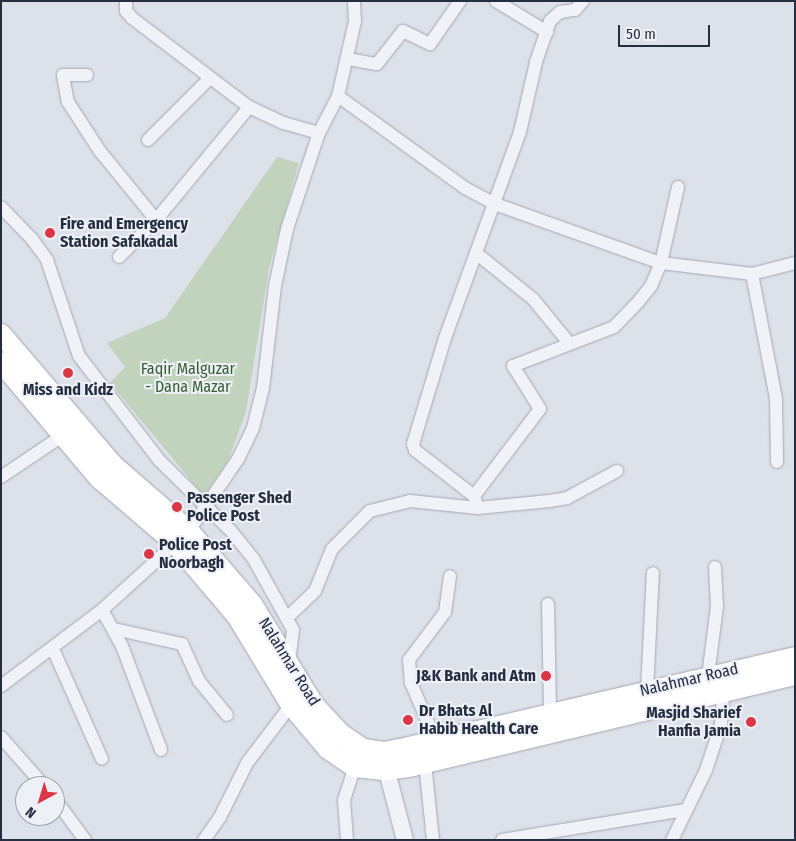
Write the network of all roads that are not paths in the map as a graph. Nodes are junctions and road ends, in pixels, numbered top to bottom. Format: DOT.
graph roads {
  1 [pos="126,1"];
  2 [pos="354,1"];
  3 [pos="460,1"];
  4 [pos="496,1"];
  5 [pos="582,1"];
  6 [pos="547,32"];
  7 [pos="348,59"];
  8 [pos="88,75"];
  9 [pos="210,78"];
  10 [pos="338,96"];
  11 [pos="249,107"];
  12 [pos="319,133"];
  13 [pos="148,140"];
  14 [pos="678,187"];
  15 [pos="495,204"];
  16 [pos="1,207"];
  17 [pos="6,218"];
  18 [pos="156,220"];
  19 [pos="476,253"];
  20 [pos="119,257"];
  21 [pos="661,263"];
  22 [pos="795,263"];
  23 [pos="752,274"];
  24 [pos="1,334"];
  25 [pos="568,343"];
  26 [pos="1,362"];
  27 [pos="62,436"];
  28 [pos="777,462"];
  29 [pos="617,471"];
  30 [pos="1,477"];
  31 [pos="476,502"];
  32 [pos="206,507"];
  33 [pos="182,537"];
  34 [pos="714,567"];
  35 [pos="653,573"];
  36 [pos="450,576"];
  37 [pos="548,604"];
  38 [pos="102,610"];
  39 [pos="287,618"];
  40 [pos="114,630"];
  41 [pos="53,649"];
  42 [pos="795,657"];
  43 [pos="288,663"];
  44 [pos="795,675"];
  45 [pos="708,676"];
  46 [pos="1,686"];
  47 [pos="647,690"];
  48 [pos="723,692"];
  49 [pos="291,705"];
  50 [pos="550,712"];
  51 [pos="227,715"];
  52 [pos="1,737"];
  53 [pos="436,741"];
  54 [pos="160,750"];
  55 [pos="102,759"];
  56 [pos="385,761"];
  57 [pos="425,763"];
  58 [pos="356,767"];
  59 [pos="35,776"];
  60 [pos="686,810"];
  61 [pos="65,813"];
  62 [pos="85,840"];
  63 [pos="204,840"];
  64 [pos="347,840"];
  65 [pos="404,840"];
  66 [pos="433,840"];
  67 [pos="502,840"];
  68 [pos="672,840"];
  1 -- 9 [label="street"];
  2 -- 7 [label="street"];
  3 -- 7 [label="street"];
  4 -- 6 [label="street"];
  5 -- 6 [label="street"];
  6 -- 15 [label="street"];
  7 -- 10 [label="street"];
  8 -- 18 [label="street"];
  9 -- 11 [label="street"];
  9 -- 13 [label="street"];
  10 -- 12 [label="street"];
  10 -- 15 [label="street"];
  11 -- 12 [label="street"];
  11 -- 18 [label="street"];
  12 -- 32 [label="street"];
  14 -- 21 [label="street"];
  15 -- 19 [label="street"];
  15 -- 21 [label="street"];
  16 -- 17 [label="street"];
  17 -- 32 [label="street"];
  18 -- 20 [label="street"];
  19 -- 25 [label="street"];
  19 -- 31 [label="street"];
  21 -- 23 [label="street"];
  21 -- 25 [label="street"];
  22 -- 23 [label="street"];
  23 -- 28 [label="street"];
  24 -- 33 [label="main road, Nalahmar Road"];
  25 -- 31 [label="street"];
  26 -- 27 [label="main road, Nalahmar Road"];
  27 -- 30 [label="street"];
  27 -- 33 [label="main road, Nalahmar Road"];
  29 -- 31 [label="street"];
  31 -- 39 [label="street"];
  32 -- 33 [label="street"];
  32 -- 39 [label="street"];
  33 -- 38 [label="street"];
  33 -- 43 [label="main road, Nalahmar Road"];
  33 -- 49 [label="main road, Nalahmar Road"];
  34 -- 45 [label="street"];
  35 -- 47 [label="street"];
  36 -- 53 [label="street"];
  37 -- 50 [label="street"];
  38 -- 40 [label="street"];
  38 -- 41 [label="street"];
  39 -- 43 [label="street"];
  40 -- 51 [label="street"];
  40 -- 54 [label="street"];
  41 -- 46 [label="street"];
  41 -- 55 [label="street"];
  42 -- 45 [label="main road, Nalahmar Road"];
  43 -- 56 [label="main road, Nalahmar Road"];
  44 -- 48 [label="main road, Nalahmar Road"];
  45 -- 47 [label="main road, Nalahmar Road"];
  47 -- 50 [label="main road, Nalahmar Road"];
  48 -- 57 [label="main road, Nalahmar Road"];
  48 -- 60 [label="street"];
  49 -- 58 [label="main road, Nalahmar Road"];
  49 -- 63 [label="street"];
  50 -- 53 [label="main road, Nalahmar Road"];
  52 -- 59 [label="street"];
  53 -- 56 [label="main road, Nalahmar Road"];
  56 -- 57 [label="main road, Nalahmar Road"];
  56 -- 58 [label="main road, Nalahmar Road"];
  56 -- 65 [label="street"];
  57 -- 66 [label="street"];
  58 -- 64 [label="street"];
  60 -- 67 [label="street"];
  60 -- 68 [label="street"];
  61 -- 62 [label="street"];
}
